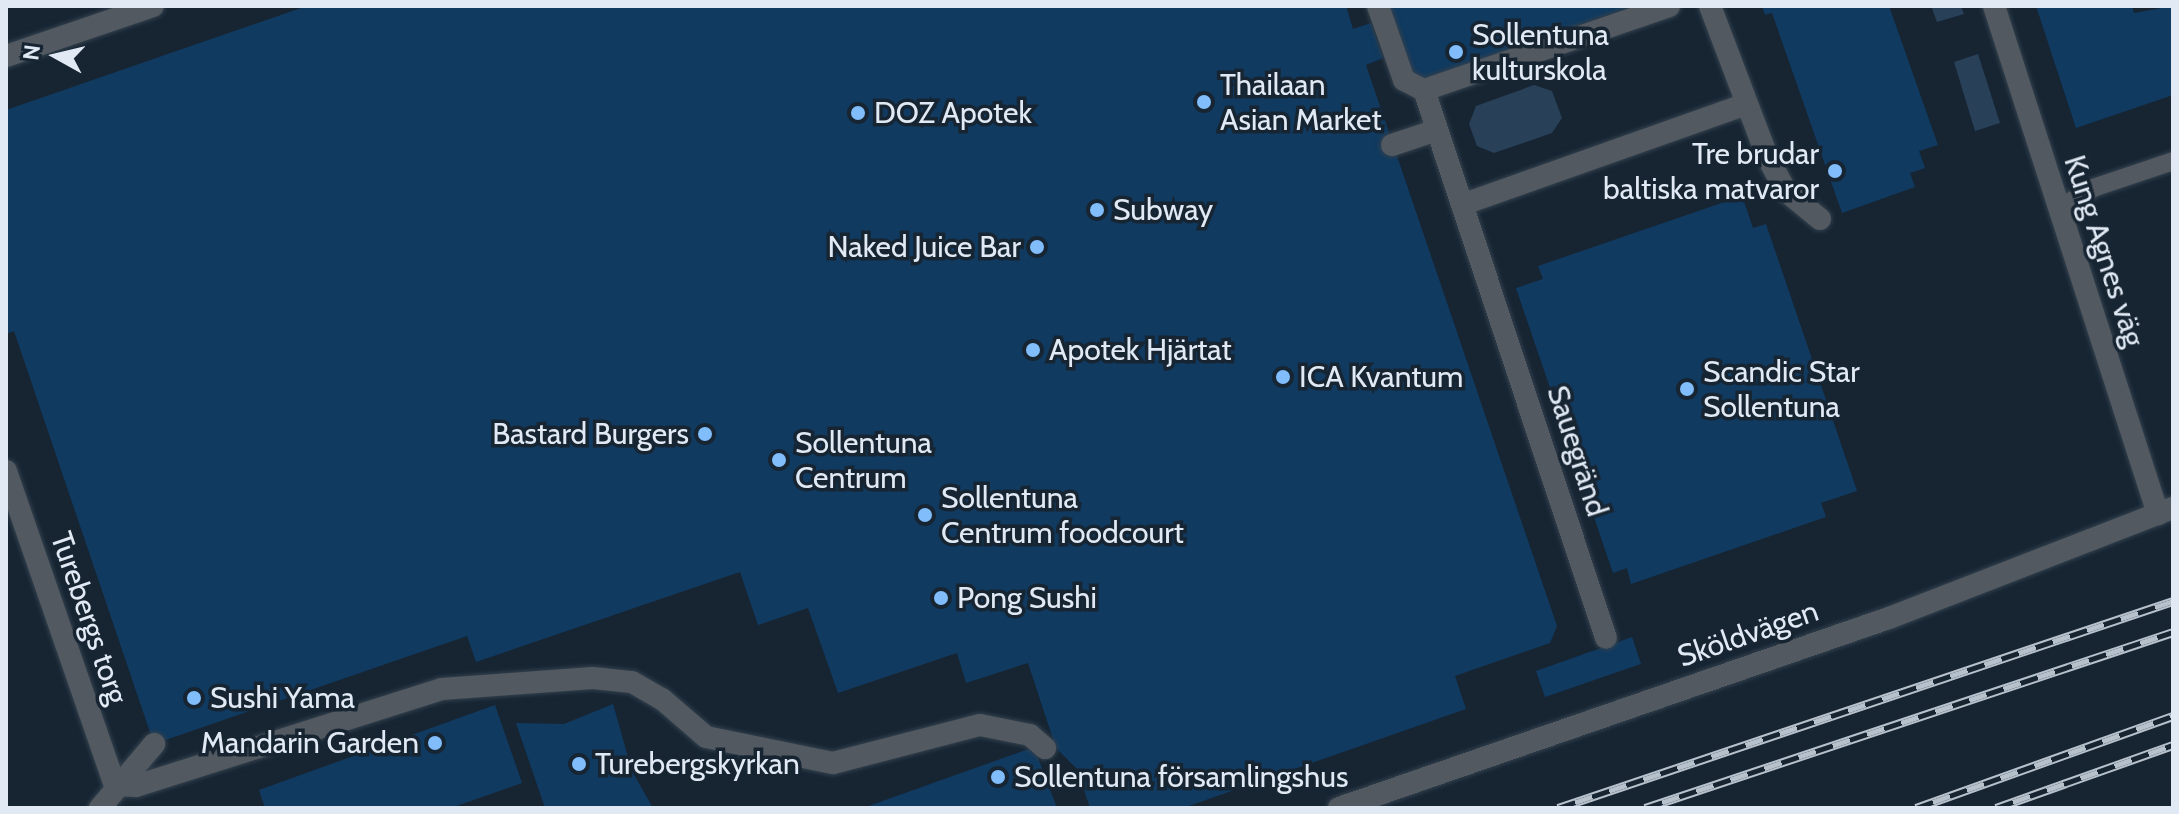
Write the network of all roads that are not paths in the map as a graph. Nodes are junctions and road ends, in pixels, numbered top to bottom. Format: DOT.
graph roads {
  1 [pos="153,6"];
  2 [pos="1378,6"];
  3 [pos="1669,6"];
  4 [pos="1710,6"];
  5 [pos="1994,6"];
  6 [pos="6,56"];
  7 [pos="1424,90"];
  8 [pos="1747,104"];
  9 [pos="1437,130"];
  10 [pos="1392,145"];
  11 [pos="2173,161"];
  12 [pos="1464,204"];
  13 [pos="2059,208"];
  14 [pos="1820,219"];
  15 [pos="6,471"];
  16 [pos="2165,511"];
  17 [pos="1606,638"];
  18 [pos="154,744"];
  19 [pos="1045,748"];
  20 [pos="115,785"];
  21 [pos="100,808"];
  22 [pos="1339,808"];
  1 -- 6 [label="street"];
  2 -- 7 [label="street"];
  3 -- 7 [label="street"];
  4 -- 8 [label="street"];
  5 -- 13 [label="street, Kung Agnes väg"];
  7 -- 9 [label="street, Sauegränd"];
  8 -- 12 [label="street"];
  8 -- 14 [label="street"];
  9 -- 10 [label="street"];
  9 -- 12 [label="street, Sauegränd"];
  11 -- 13 [label="lane"];
  12 -- 17 [label="street, Sauegränd"];
  13 -- 16 [label="street, Kung Agnes väg"];
  15 -- 20 [label="street, Turebergs torg"];
  16 -- 22 [label="street, Sköldvägen"];
  18 -- 20 [label="street"];
  19 -- 20 [label="street"];
  20 -- 21 [label="street"];
}
